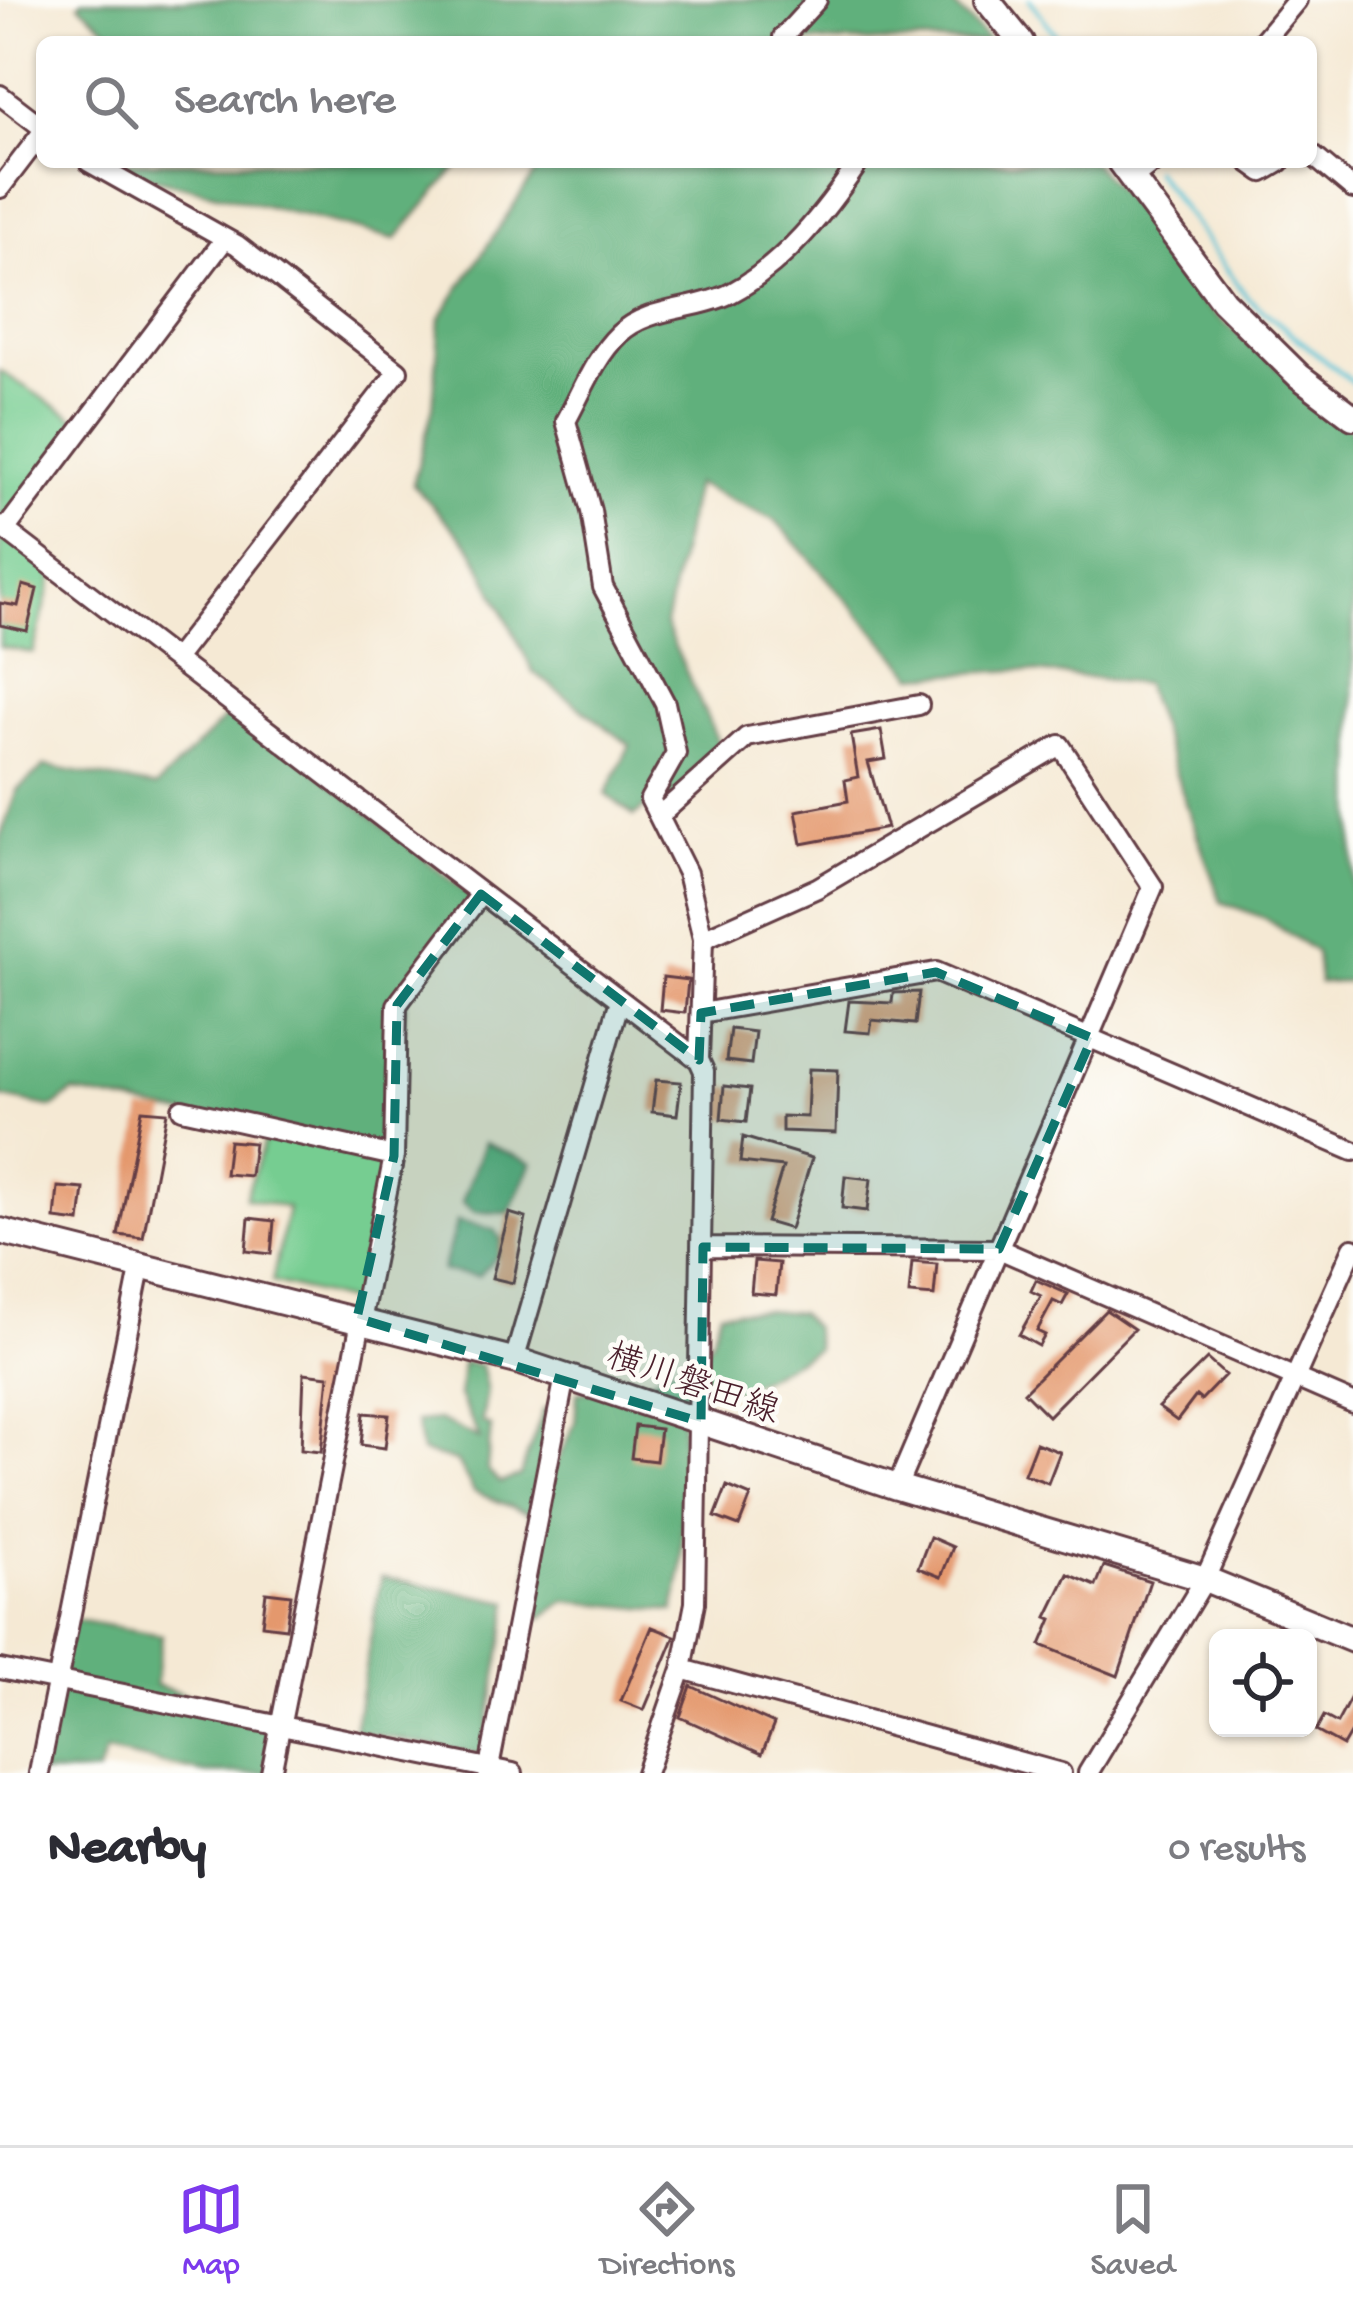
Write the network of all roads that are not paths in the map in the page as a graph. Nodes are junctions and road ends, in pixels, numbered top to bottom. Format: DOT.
graph roads {
  1 [pos="817,0"];
  2 [pos="987,0"];
  3 [pos="1292,2"];
  4 [pos="785,36"];
  5 [pos="1016,36"];
  6 [pos="1266,36"];
  7 [pos="0,94"];
  8 [pos="36,125"];
  9 [pos="36,138"];
  10 [pos="1317,159"];
  11 [pos="100,168"];
  12 [pos="854,168"];
  13 [pos="1126,170"];
  14 [pos="0,188"];
  15 [pos="1353,190"];
  16 [pos="226,239"];
  17 [pos="1353,417"];
  18 [pos="3,528"];
  19 [pos="175,659"];
  20 [pos="920,705"];
  21 [pos="658,816"];
  22 [pos="481,893"];
  23 [pos="704,939"];
  24 [pos="620,1000"];
  25 [pos="701,1012"];
  26 [pos="1092,1038"];
  27 [pos="699,1060"];
  28 [pos="182,1109"];
  29 [pos="1353,1151"];
  30 [pos="394,1156"];
  31 [pos="0,1231"];
  32 [pos="703,1247"];
  33 [pos="1353,1248"];
  34 [pos="999,1249"];
  35 [pos="140,1269"];
  36 [pos="357,1318"];
  37 [pos="514,1360"];
  38 [pos="565,1376"];
  39 [pos="1296,1378"];
  40 [pos="1353,1403"];
  41 [pos="701,1422"];
  42 [pos="896,1487"];
  43 [pos="1205,1579"];
  44 [pos="1353,1640"];
  45 [pos="0,1669"];
  46 [pos="682,1669"];
  47 [pos="58,1681"];
  48 [pos="280,1726"];
  49 [pos="489,1771"];
  50 [pos="39,1773"];
  51 [pos="271,1773"];
  52 [pos="513,1773"];
  53 [pos="646,1773"];
  54 [pos="1060,1773"];
  55 [pos="1088,1773"];
  1 -- 4 [label="street"];
  2 -- 5 [label="main road"];
  3 -- 6 [label="street"];
  7 -- 8 [label="street"];
  9 -- 14 [label="street"];
  10 -- 15 [label="street"];
  11 -- 16 [label="street"];
  12 -- 21 [label="street"];
  13 -- 17 [label="main road"];
  16 -- 18 [label="street"];
  16 -- 19 [label="street"];
  18 -- 19 [label="street"];
  19 -- 22 [label="street"];
  20 -- 21 [label="street"];
  21 -- 23 [label="street"];
  22 -- 24 [label="street"];
  22 -- 30 [label="street"];
  23 -- 25 [label="street"];
  23 -- 26 [label="street"];
  24 -- 27 [label="street"];
  24 -- 37 [label="street"];
  25 -- 26 [label="street"];
  25 -- 27 [label="street"];
  26 -- 29 [label="street"];
  26 -- 34 [label="street"];
  27 -- 32 [label="street"];
  28 -- 30 [label="street"];
  30 -- 36 [label="street"];
  31 -- 35 [label="main road, 横川磐田線"];
  32 -- 34 [label="street"];
  32 -- 41 [label="street"];
  33 -- 39 [label="street"];
  34 -- 39 [label="street"];
  34 -- 42 [label="street"];
  35 -- 36 [label="main road, 横川磐田線"];
  35 -- 47 [label="street"];
  36 -- 37 [label="main road, 横川磐田線"];
  36 -- 48 [label="street"];
  37 -- 38 [label="main road, 横川磐田線"];
  38 -- 41 [label="main road, 横川磐田線"];
  38 -- 49 [label="street"];
  39 -- 40 [label="street"];
  39 -- 43 [label="street"];
  41 -- 42 [label="main road, 横川磐田線"];
  41 -- 46 [label="street"];
  42 -- 43 [label="main road, 横川磐田線"];
  43 -- 44 [label="main road, 横川磐田線"];
  43 -- 55 [label="street"];
  45 -- 47 [label="street"];
  46 -- 53 [label="street"];
  46 -- 54 [label="street"];
  47 -- 48 [label="street"];
  47 -- 50 [label="street"];
  48 -- 49 [label="street"];
  48 -- 51 [label="street"];
  49 -- 52 [label="street"];
}
